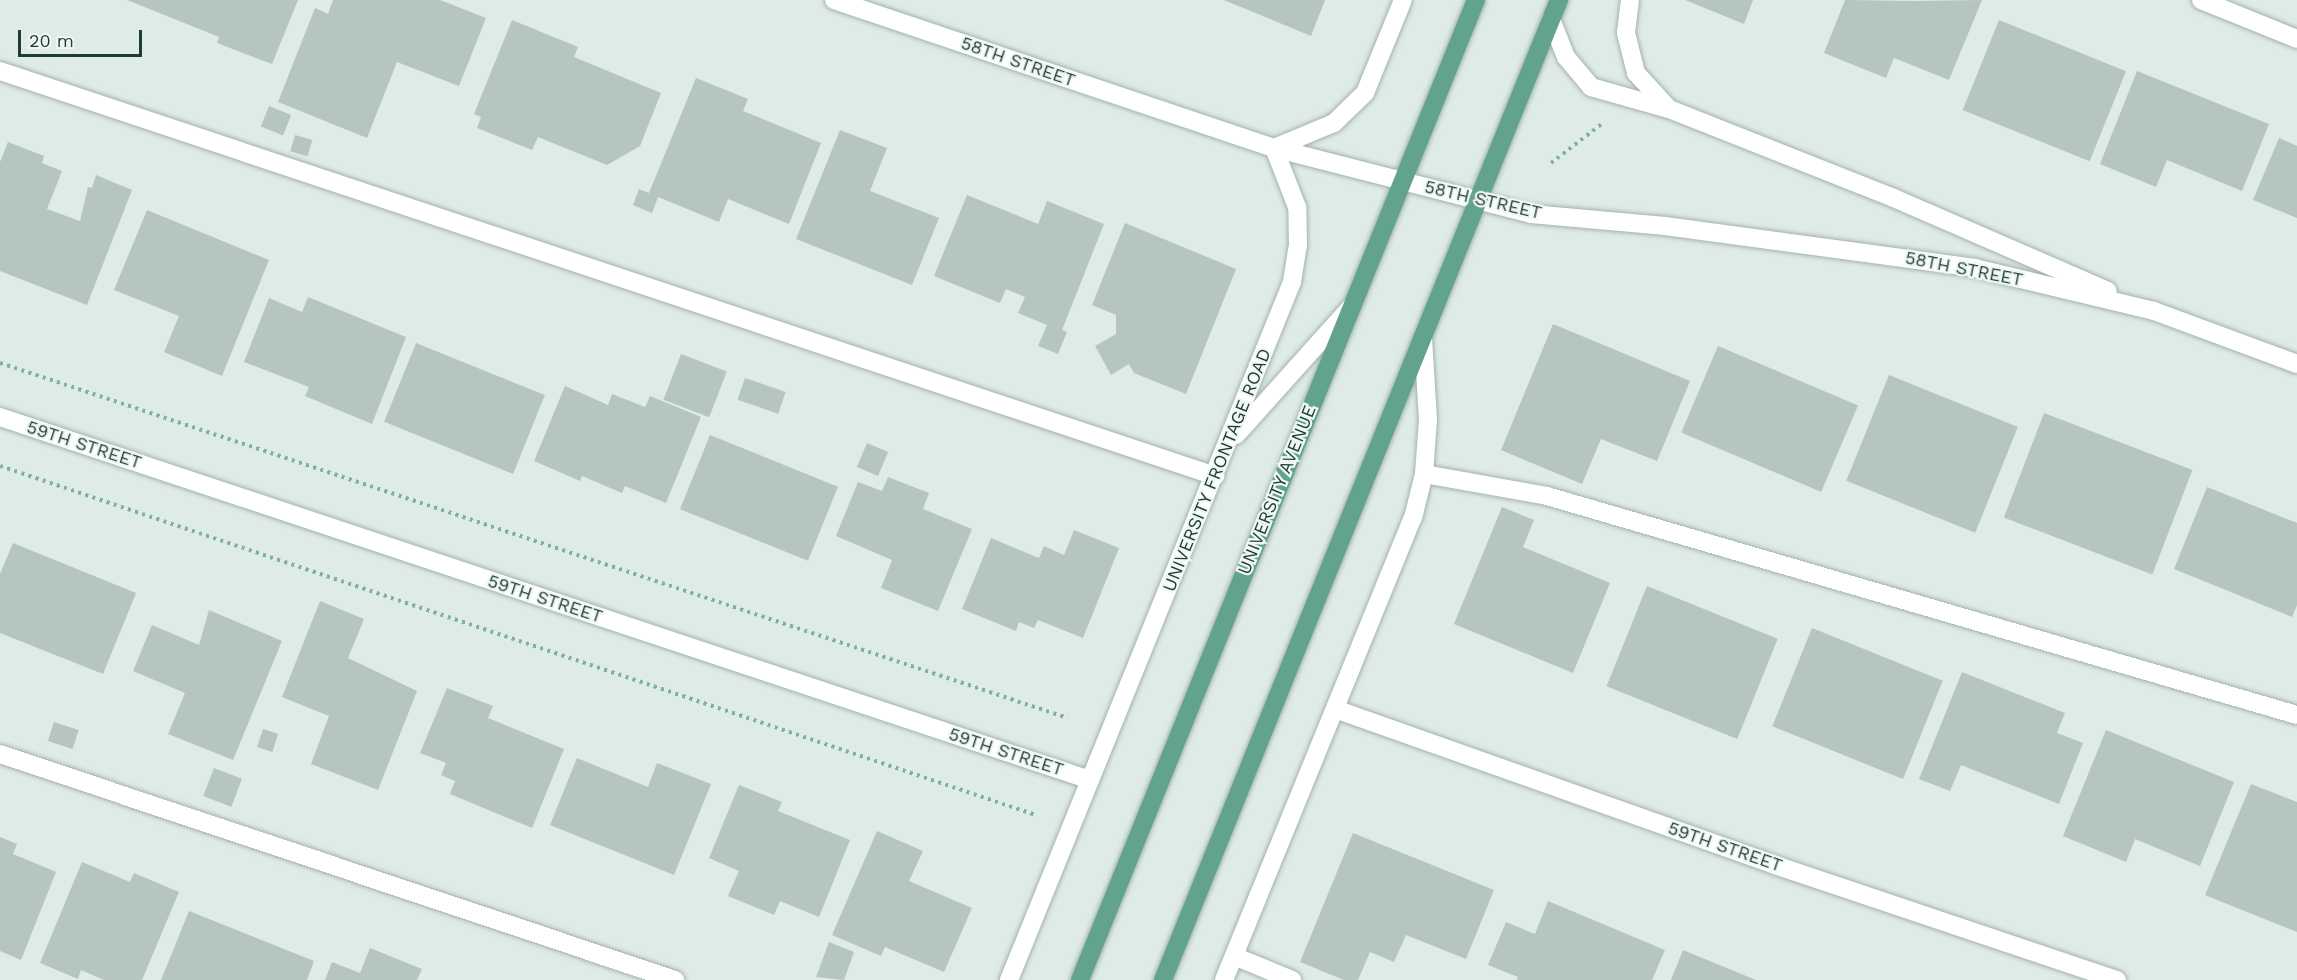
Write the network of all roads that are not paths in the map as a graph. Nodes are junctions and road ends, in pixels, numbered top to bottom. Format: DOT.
graph roads {
  1 [pos="834,0"];
  2 [pos="1403,0"];
  3 [pos="1476,0"];
  4 [pos="1559,0"];
  5 [pos="1630,0"];
  6 [pos="2201,0"];
  7 [pos="1551,19"];
  8 [pos="2297,39"];
  9 [pos="0,71"];
  10 [pos="1669,109"];
  11 [pos="1274,148"];
  12 [pos="1404,182"];
  13 [pos="1477,200"];
  14 [pos="1351,306"];
  15 [pos="2154,311"];
  16 [pos="1423,338"];
  17 [pos="2297,364"];
  18 [pos="0,417"];
  19 [pos="1228,444"];
  20 [pos="1424,474"];
  21 [pos="1215,476"];
  22 [pos="1335,709"];
  23 [pos="2297,715"];
  24 [pos="0,754"];
  25 [pos="1090,780"];
  26 [pos="1234,956"];
  27 [pos="675,980"];
  28 [pos="1009,980"];
  29 [pos="1080,980"];
  30 [pos="1163,980"];
  31 [pos="1224,980"];
  32 [pos="1292,980"];
  33 [pos="2116,980"];
  1 -- 11 [label="street, 58TH STREET"];
  2 -- 11 [label="street"];
  3 -- 12 [label="main road, UNIVERSITY AVENUE"];
  4 -- 7 [label="main road"];
  5 -- 10 [label="street"];
  6 -- 8 [label="street"];
  7 -- 10 [label="street, 58TH STREET"];
  7 -- 13 [label="main road"];
  9 -- 21 [label="street"];
  10 -- 15 [label="street, 58TH STREET"];
  11 -- 12 [label="street, 58TH STREET"];
  11 -- 19 [label="street, UNIVERSITY FRONTAGE ROAD"];
  12 -- 13 [label="street, 58TH STREET"];
  12 -- 14 [label="main road, UNIVERSITY AVENUE"];
  13 -- 15 [label="street, 58TH STREET"];
  13 -- 16 [label="main road"];
  14 -- 19 [label="street"];
  14 -- 29 [label="main road, UNIVERSITY AVENUE"];
  15 -- 17 [label="street, 58TH STREET"];
  16 -- 20 [label="street"];
  16 -- 30 [label="main road"];
  18 -- 25 [label="street, 59TH STREET"];
  19 -- 21 [label="street, UNIVERSITY FRONTAGE ROAD"];
  20 -- 22 [label="street"];
  20 -- 23 [label="street"];
  21 -- 25 [label="street, UNIVERSITY FRONTAGE ROAD"];
  22 -- 26 [label="street"];
  22 -- 33 [label="street, 59TH STREET"];
  24 -- 27 [label="street"];
  25 -- 28 [label="street, UNIVERSITY FRONTAGE ROAD"];
  26 -- 31 [label="street"];
  26 -- 32 [label="street"];
}
